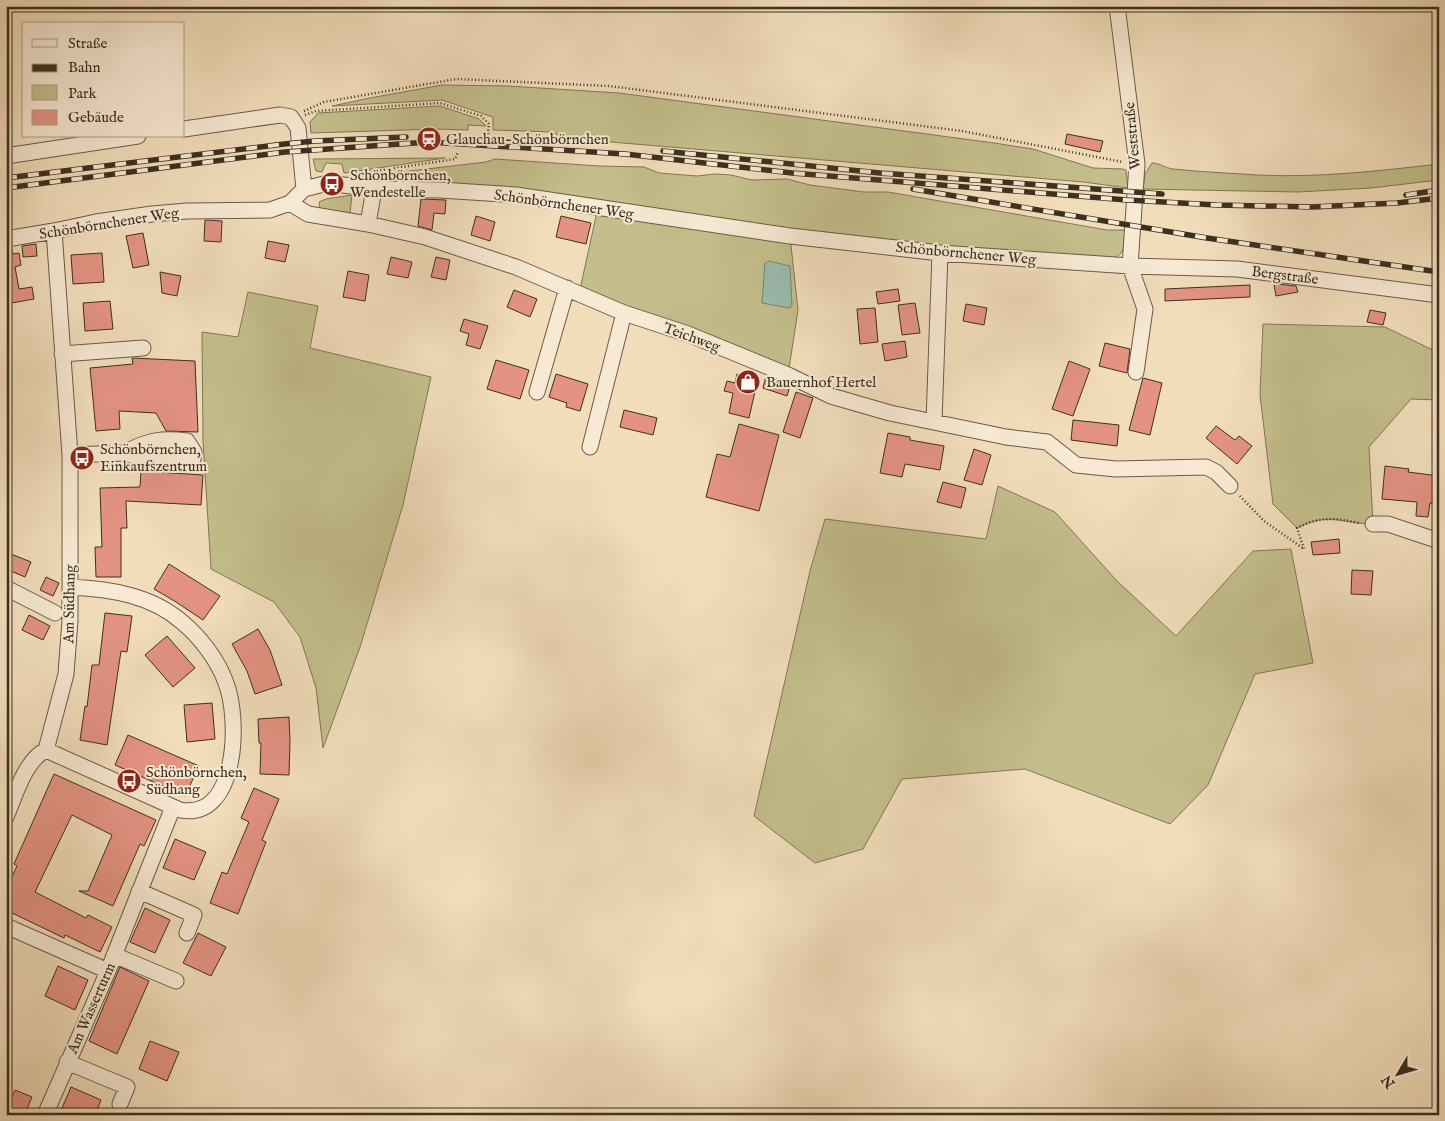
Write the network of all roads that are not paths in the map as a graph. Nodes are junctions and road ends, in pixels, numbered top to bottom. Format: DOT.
graph roads {
  1 [pos="1117,6"];
  2 [pos="185,130"];
  3 [pos="125,138"];
  4 [pos="6,156"];
  5 [pos="304,189"];
  6 [pos="374,189"];
  7 [pos="290,203"];
  8 [pos="368,224"];
  9 [pos="54,232"];
  10 [pos="6,239"];
  11 [pos="940,252"];
  12 [pos="1130,266"];
  13 [pos="567,288"];
  14 [pos="1439,295"];
  15 [pos="624,313"];
  16 [pos="143,348"];
  17 [pos="62,354"];
  18 [pos="1136,372"];
  19 [pos="537,392"];
  20 [pos="934,421"];
  21 [pos="590,447"];
  22 [pos="125,453"];
  23 [pos="70,455"];
  24 [pos="1230,486"];
  25 [pos="1380,524"];
  26 [pos="1439,541"];
  27 [pos="71,587"];
  28 [pos="6,588"];
  29 [pos="55,613"];
  30 [pos="46,750"];
  31 [pos="173,807"];
  32 [pos="6,817"];
  33 [pos="139,891"];
  34 [pos="6,926"];
  35 [pos="187,933"];
  36 [pos="114,955"];
  37 [pos="108,971"];
  38 [pos="176,981"];
  39 [pos="67,1062"];
  40 [pos="120,1104"];
  41 [pos="44,1115"];
  1 -- 12 [label="street, Weststraße"];
  2 -- 5 [label="street"];
  3 -- 4 [label="street"];
  5 -- 6 [label="street, Schönbörnchener Weg"];
  5 -- 7 [label="street, Schönbörnchener Weg"];
  6 -- 8 [label="street"];
  6 -- 11 [label="street, Schönbörnchener Weg"];
  7 -- 8 [label="street, Teichweg"];
  7 -- 9 [label="street, Schönbörnchener Weg"];
  8 -- 13 [label="street, Teichweg"];
  9 -- 10 [label="street, Schönbörnchener Weg"];
  9 -- 17 [label="street, Am Südhang"];
  11 -- 12 [label="street, Schönbörnchener Weg"];
  11 -- 20 [label="street"];
  12 -- 14 [label="street, Bergstraße"];
  12 -- 18 [label="street"];
  13 -- 15 [label="street, Teichweg"];
  13 -- 19 [label="street"];
  15 -- 20 [label="street, Teichweg"];
  15 -- 21 [label="street"];
  16 -- 17 [label="street"];
  17 -- 23 [label="street, Am Südhang"];
  20 -- 24 [label="street, Teichweg"];
  22 -- 23 [label="street"];
  23 -- 27 [label="street, Am Südhang"];
  25 -- 26 [label="street"];
  27 -- 30 [label="street, Am Südhang"];
  27 -- 31 [label="street"];
  28 -- 29 [label="street"];
  30 -- 31 [label="street"];
  30 -- 32 [label="street"];
  31 -- 33 [label="street, Am Wasserturm"];
  33 -- 35 [label="street"];
  33 -- 36 [label="street, Am Wasserturm"];
  34 -- 37 [label="street"];
  36 -- 37 [label="street, Am Wasserturm"];
  36 -- 38 [label="street, Am Wasserturm"];
  37 -- 39 [label="street, Am Wasserturm"];
  39 -- 40 [label="street, Am Wasserturm"];
  39 -- 41 [label="street, Am Wasserturm"];
}
